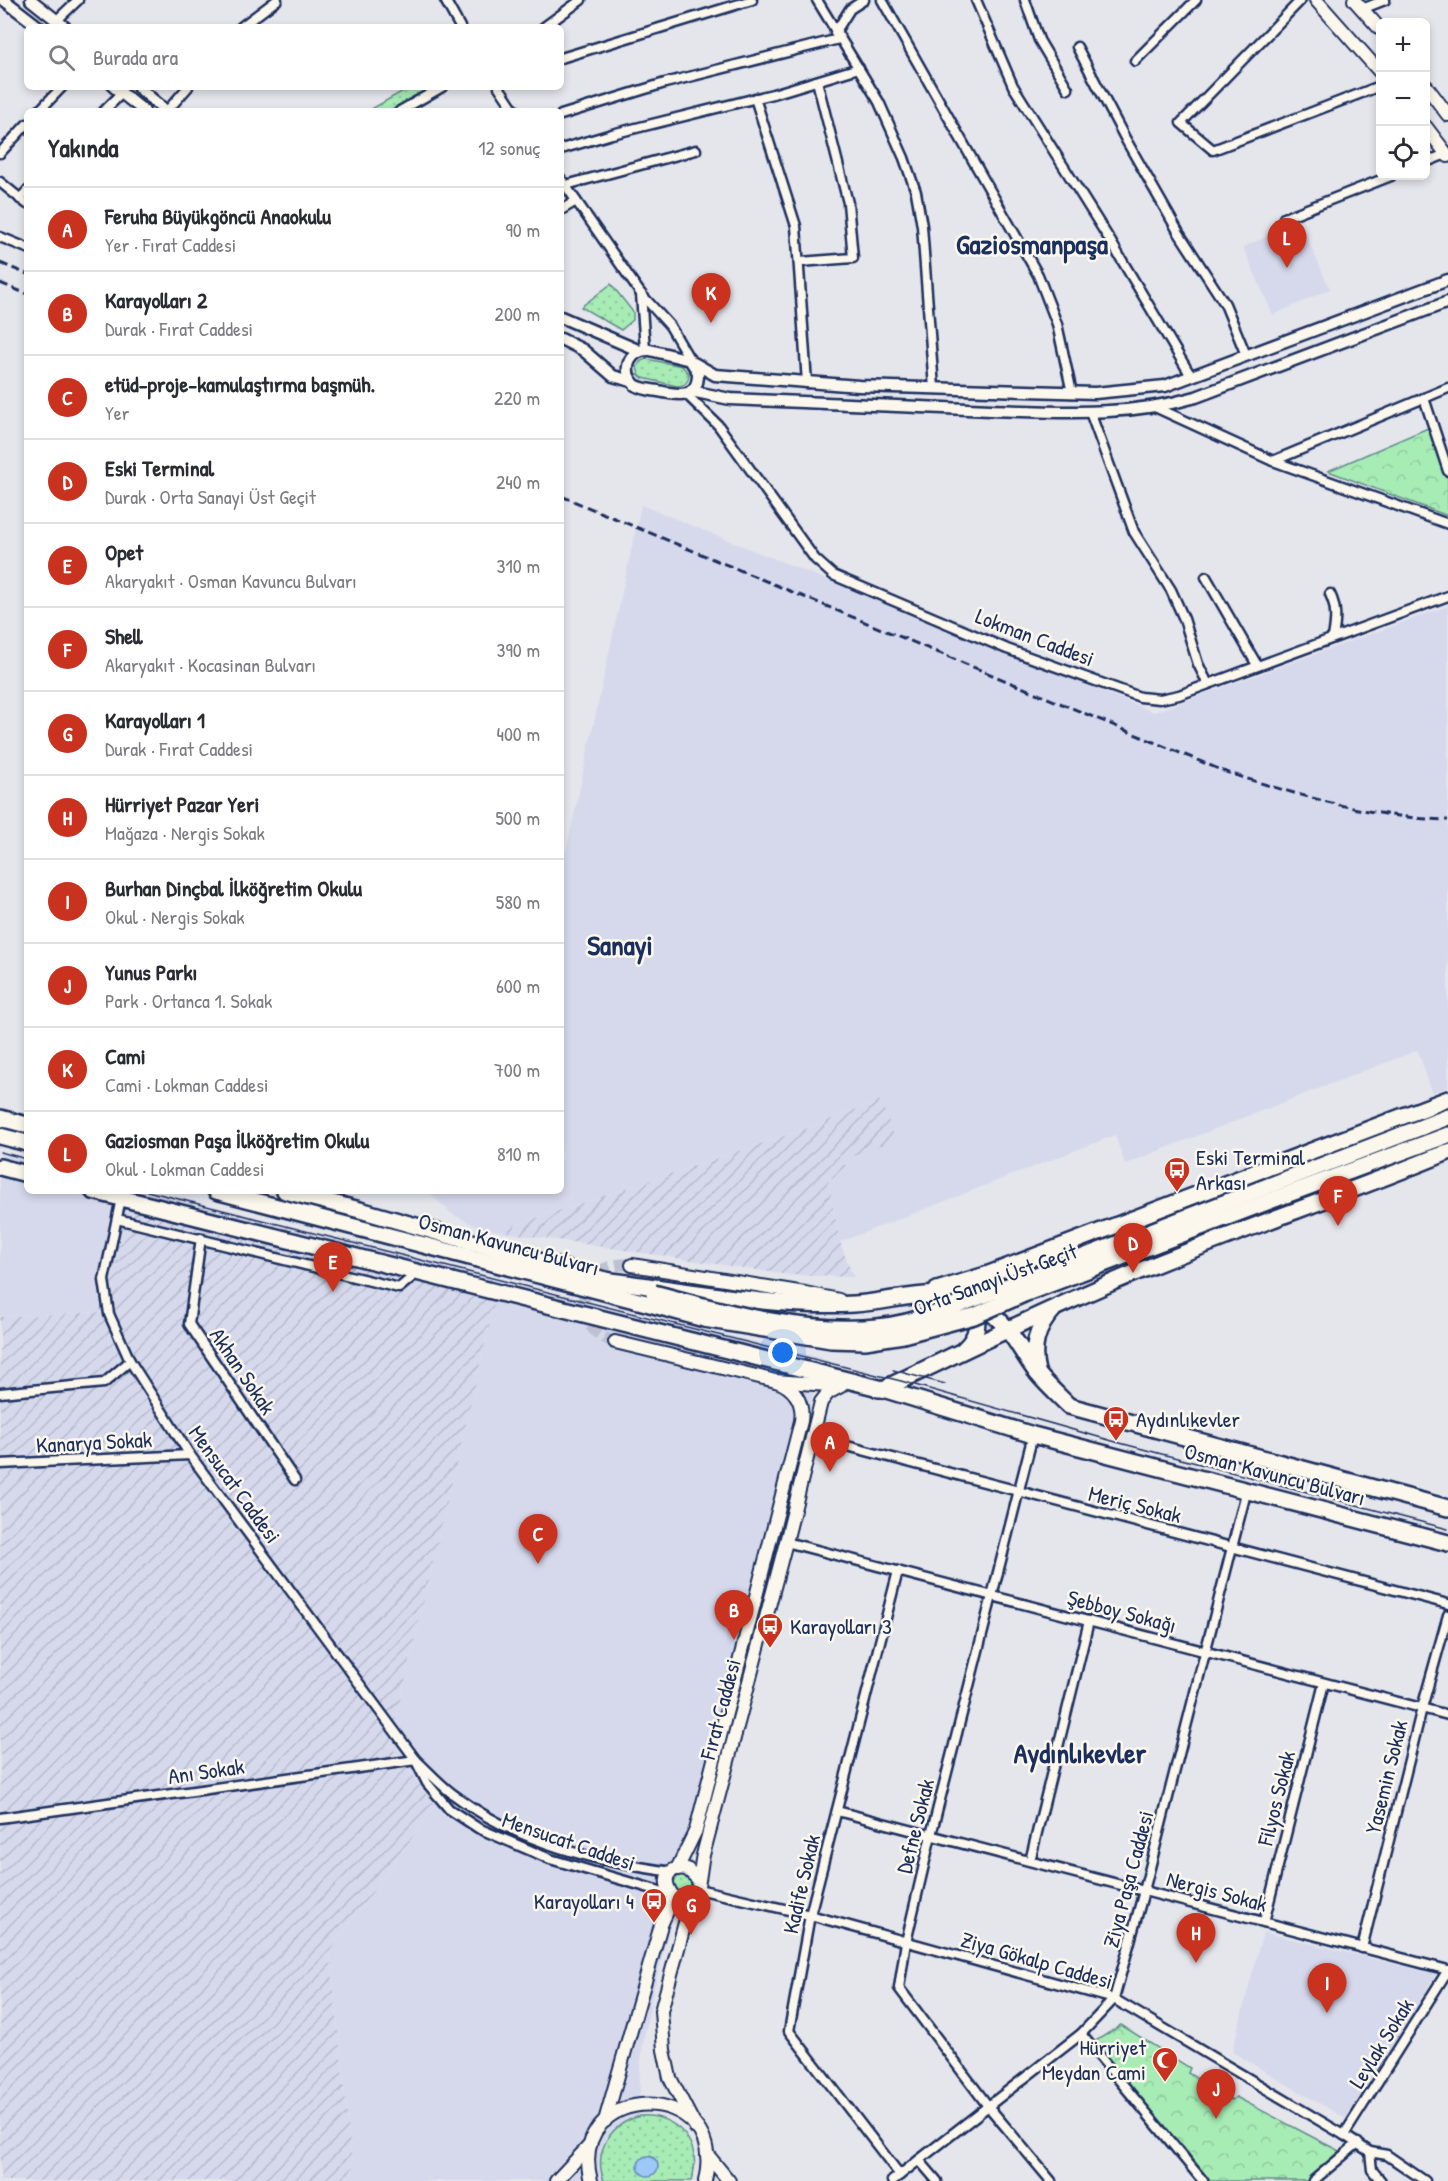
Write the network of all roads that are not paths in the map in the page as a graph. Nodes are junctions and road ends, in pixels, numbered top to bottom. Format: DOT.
graph roads {
  1 [pos="4,0"];
  2 [pos="32,0"];
  3 [pos="78,0"];
  4 [pos="277,0"];
  5 [pos="445,0"];
  6 [pos="581,0"];
  7 [pos="752,0"];
  8 [pos="817,0"];
  9 [pos="864,0"];
  10 [pos="882,0"];
  11 [pos="975,0"];
  12 [pos="1025,0"];
  13 [pos="1196,0"];
  14 [pos="1301,0"];
  15 [pos="1316,0"];
  16 [pos="1385,0"];
  17 [pos="1358,4"];
  18 [pos="35,24"];
  19 [pos="61,24"];
  20 [pos="245,24"];
  21 [pos="458,24"];
  22 [pos="548,24"];
  23 [pos="1376,24"];
  24 [pos="837,36"];
  25 [pos="1077,46"];
  26 [pos="564,57"];
  27 [pos="1135,61"];
  28 [pos="859,68"];
  29 [pos="1376,68"];
  30 [pos="817,81"];
  31 [pos="1376,88"];
  32 [pos="1068,89"];
  33 [pos="59,90"];
  34 [pos="118,90"];
  35 [pos="142,90"];
  36 [pos="185,90"];
  37 [pos="437,90"];
  38 [pos="502,90"];
  39 [pos="1430,92"];
  40 [pos="755,98"];
  41 [pos="42,108"];
  42 [pos="106,108"];
  43 [pos="140,108"];
  44 [pos="162,108"];
  45 [pos="169,108"];
  46 [pos="405,108"];
  47 [pos="513,108"];
  48 [pos="564,114"];
  49 [pos="1448,115"];
  50 [pos="24,127"];
  51 [pos="1430,133"];
  52 [pos="564,148"];
  53 [pos="696,150"];
  54 [pos="0,153"];
  55 [pos="1447,155"];
  56 [pos="1430,160"];
  57 [pos="1381,180"];
  58 [pos="0,182"];
  59 [pos="564,182"];
  60 [pos="564,183"];
  61 [pos="24,197"];
  62 [pos="576,201"];
  63 [pos="564,208"];
  64 [pos="1284,218"];
  65 [pos="0,237"];
  66 [pos="24,247"];
  67 [pos="800,262"];
  68 [pos="1448,280"];
  69 [pos="641,294"];
  70 [pos="1448,302"];
  71 [pos="564,318"];
  72 [pos="564,340"];
  73 [pos="643,350"];
  74 [pos="1246,355"];
  75 [pos="692,361"];
  76 [pos="1191,376"];
  77 [pos="631,381"];
  78 [pos="807,383"];
  79 [pos="934,388"];
  80 [pos="1448,388"];
  81 [pos="688,392"];
  82 [pos="1072,393"];
  83 [pos="1424,398"];
  84 [pos="1155,407"];
  85 [pos="1090,412"];
  86 [pos="1273,461"];
  87 [pos="1448,471"];
  88 [pos="1448,524"];
  89 [pos="1206,577"];
  90 [pos="1330,594"];
  91 [pos="1448,596"];
  92 [pos="1333,637"];
  93 [pos="1257,665"];
  94 [pos="1208,684"];
  95 [pos="1448,1099"];
  96 [pos="1409,1113"];
  97 [pos="1448,1117"];
  98 [pos="0,1118"];
  99 [pos="24,1124"];
  100 [pos="1448,1135"];
  101 [pos="0,1136"];
  102 [pos="24,1142"];
  103 [pos="1361,1150"];
  104 [pos="1448,1152"];
  105 [pos="0,1167"];
  106 [pos="1364,1167"];
  107 [pos="24,1173"];
  108 [pos="1271,1192"];
  109 [pos="105,1194"];
  110 [pos="228,1194"];
  111 [pos="297,1194"];
  112 [pos="121,1198"];
  113 [pos="117,1219"];
  114 [pos="201,1238"];
  115 [pos="632,1265"];
  116 [pos="1013,1265"];
  117 [pos="417,1273"];
  118 [pos="604,1280"];
  119 [pos="924,1294"];
  120 [pos="652,1299"];
  121 [pos="967,1300"];
  122 [pos="854,1304"];
  123 [pos="1059,1305"];
  124 [pos="1035,1317"];
  125 [pos="1009,1329"];
  126 [pos="615,1342"];
  127 [pos="960,1352"];
  128 [pos="130,1361"];
  129 [pos="1038,1373"];
  130 [pos="776,1381"];
  131 [pos="841,1386"];
  132 [pos="883,1389"];
  133 [pos="0,1393"];
  134 [pos="1033,1435"];
  135 [pos="813,1437"];
  136 [pos="190,1455"];
  137 [pos="0,1464"];
  138 [pos="295,1480"];
  139 [pos="1247,1489"];
  140 [pos="1017,1492"];
  141 [pos="1448,1508"];
  142 [pos="786,1542"];
  143 [pos="1448,1543"];
  144 [pos="1232,1547"];
  145 [pos="898,1571"];
  146 [pos="992,1596"];
  147 [pos="1448,1604"];
  148 [pos="1448,1615"];
  149 [pos="1089,1621"];
  150 [pos="1205,1652"];
  151 [pos="1324,1683"];
  152 [pos="1422,1708"];
  153 [pos="1448,1715"];
  154 [pos="416,1760"];
  155 [pos="837,1811"];
  156 [pos="0,1818"];
  157 [pos="931,1835"];
  158 [pos="1030,1861"];
  159 [pos="675,1870"];
  160 [pos="696,1888"];
  161 [pos="1144,1891"];
  162 [pos="671,1896"];
  163 [pos="810,1915"];
  164 [pos="1264,1922"];
  165 [pos="906,1942"];
  166 [pos="1362,1948"];
  167 [pos="1448,1970"];
  168 [pos="1114,1999"];
  169 [pos="1081,2034"];
  170 [pos="988,2106"];
  171 [pos="605,2121"];
  172 [pos="696,2127"];
  173 [pos="1344,2135"];
  174 [pos="1358,2143"];
  175 [pos="591,2145"];
  176 [pos="1370,2152"];
  177 [pos="707,2153"];
  178 [pos="919,2160"];
  179 [pos="900,2175"];
  180 [pos="556,2181"];
  181 [pos="591,2181"];
  182 [pos="705,2181"];
  183 [pos="729,2181"];
  184 [pos="892,2181"];
  185 [pos="937,2181"];
  186 [pos="1052,2181"];
  187 [pos="1203,2181"];
  188 [pos="1312,2181"];
  189 [pos="1381,2181"];
  190 [pos="1425,2181"];
  1 -- 18 [label="street"];
  2 -- 19 [label="street"];
  3 -- 19 [label="street"];
  4 -- 20 [label="street"];
  5 -- 21 [label="street"];
  6 -- 22 [label="street"];
  7 -- 26 [label="street"];
  8 -- 24 [label="street"];
  9 -- 24 [label="street"];
  10 -- 82 [label="street"];
  11 -- 76 [label="street"];
  12 -- 32 [label="street"];
  13 -- 27 [label="street"];
  14 -- 31 [label="street"];
  15 -- 29 [label="main road"];
  16 -- 17 [label="street"];
  17 -- 23 [label="main road"];
  24 -- 28 [label="street"];
  24 -- 48 [label="street"];
  25 -- 74 [label="street"];
  28 -- 30 [label="street"];
  28 -- 79 [label="street"];
  30 -- 40 [label="street"];
  30 -- 67 [label="street"];
  33 -- 41 [label="street"];
  34 -- 42 [label="street"];
  34 -- 43 [label="street"];
  35 -- 44 [label="street"];
  36 -- 45 [label="street"];
  37 -- 46 [label="street"];
  38 -- 47 [label="street"];
  39 -- 49 [label="main road"];
  40 -- 52 [label="street"];
  40 -- 67 [label="street"];
  50 -- 54 [label="street"];
  51 -- 55 [label="main road"];
  53 -- 59 [label="street"];
  55 -- 56 [label="street"];
  57 -- 64 [label="street"];
  58 -- 61 [label="street"];
  60 -- 62 [label="street"];
  62 -- 63 [label="street"];
  62 -- 69 [label="street"];
  65 -- 66 [label="street"];
  67 -- 78 [label="street"];
  68 -- 74 [label="street"];
  69 -- 73 [label="street"];
  69 -- 75 [label="street"];
  70 -- 84 [label="street"];
  71 -- 73 [label="street"];
  72 -- 77 [label="street"];
  73 -- 75 [label="street"];
  73 -- 77 [label="street"];
  74 -- 76 [label="street"];
  75 -- 78 [label="street"];
  75 -- 81 [label="street"];
  76 -- 82 [label="street"];
  77 -- 81 [label="street"];
  78 -- 79 [label="street"];
  79 -- 82 [label="street"];
  80 -- 83 [label="street"];
  81 -- 85 [label="street"];
  81 -- 94 [label="street, Lokman Caddesi"];
  83 -- 86 [label="street"];
  83 -- 87 [label="street"];
  84 -- 85 [label="street"];
  84 -- 86 [label="street"];
  85 -- 94 [label="street"];
  86 -- 88 [label="street"];
  89 -- 93 [label="street"];
  90 -- 92 [label="street"];
  91 -- 92 [label="street, Lokman Caddesi"];
  92 -- 93 [label="street, Lokman Caddesi"];
  93 -- 94 [label="street, Lokman Caddesi"];
  95 -- 96 [label="highway"];
  96 -- 103 [label="highway"];
  96 -- 116 [label="highway"];
  97 -- 103 [label="highway"];
  98 -- 99 [label="highway"];
  100 -- 106 [label="highway"];
  101 -- 102 [label="highway"];
  103 -- 108 [label="highway"];
  104 -- 106 [label="highway"];
  104 -- 123 [label="highway"];
  105 -- 107 [label="highway"];
  106 -- 108 [label="highway"];
  108 -- 120 [label="highway, Orta Sanayi Üst Geçit, bridge"];
  109 -- 112 [label="highway"];
  110 -- 120 [label="highway, Osman Kavuncu Bulvarı"];
  111 -- 118 [label="highway, Osman Kavuncu Bulvarı"];
  112 -- 113 [label="street, Mensucat Caddesi"];
  112 -- 117 [label="highway"];
  113 -- 114 [label="street"];
  113 -- 128 [label="street, Mensucat Caddesi"];
  114 -- 117 [label="street"];
  114 -- 138 [label="street, Akhan Sokak"];
  115 -- 122 [label="main road"];
  116 -- 119 [label="highway"];
  116 -- 124 [label="highway"];
  117 -- 132 [label="highway"];
  118 -- 120 [label="highway"];
  118 -- 122 [label="highway"];
  119 -- 121 [label="highway"];
  119 -- 122 [label="highway"];
  121 -- 125 [label="highway"];
  121 -- 127 [label="highway"];
  123 -- 124 [label="highway"];
  123 -- 129 [label="highway"];
  124 -- 125 [label="highway"];
  125 -- 127 [label="highway"];
  125 -- 129 [label="highway"];
  126 -- 130 [label="main road"];
  127 -- 132 [label="highway"];
  128 -- 133 [label="street"];
  128 -- 136 [label="street, Mensucat Caddesi"];
  129 -- 141 [label="highway, Osman Kavuncu Bulvarı"];
  130 -- 131 [label="main road"];
  130 -- 159 [label="main road, Fırat Caddesi"];
  131 -- 132 [label="highway"];
  131 -- 135 [label="main road, Fırat Caddesi"];
  132 -- 134 [label="highway, Osman Kavuncu Bulvarı"];
  134 -- 139 [label="highway, Osman Kavuncu Bulvarı"];
  134 -- 140 [label="street, Defne Sokak"];
  135 -- 140 [label="street, Meriç Sokak"];
  135 -- 142 [label="main road, Fırat Caddesi"];
  136 -- 137 [label="street, Kanarya Sokak"];
  136 -- 154 [label="street, Mensucat Caddesi"];
  139 -- 143 [label="highway, Osman Kavuncu Bulvarı"];
  139 -- 144 [label="street, Ziya Paşa Caddesi"];
  140 -- 144 [label="street, Meriç Sokak"];
  140 -- 146 [label="street, Defne Sokak"];
  142 -- 145 [label="street, Şebboy Sokağı"];
  142 -- 160 [label="main road, Fırat Caddesi"];
  144 -- 147 [label="street, Meriç Sokak"];
  144 -- 150 [label="street, Ziya Paşa Caddesi"];
  145 -- 146 [label="street, Şebboy Sokağı"];
  145 -- 155 [label="street, Kadife Sokak"];
  146 -- 149 [label="street, Şebboy Sokağı"];
  146 -- 157 [label="street, Defne Sokak"];
  148 -- 152 [label="street, Yasemin Sokak"];
  149 -- 150 [label="street, Şebboy Sokağı"];
  149 -- 158 [label="street"];
  150 -- 151 [label="street, Şebboy Sokağı"];
  150 -- 161 [label="street, Ziya Paşa Caddesi"];
  151 -- 152 [label="street, Şebboy Sokağı"];
  151 -- 164 [label="street, Filyos Sokak"];
  152 -- 153 [label="street, Şebboy Sokağı"];
  152 -- 166 [label="street, Yasemin Sokak"];
  154 -- 156 [label="street, Anı Sokak"];
  154 -- 159 [label="street, Mensucat Caddesi"];
  154 -- 162 [label="street, Mensucat Caddesi"];
  155 -- 157 [label="street, Nergis Sokak"];
  155 -- 163 [label="street, Kadife Sokak"];
  157 -- 158 [label="street, Nergis Sokak"];
  157 -- 165 [label="street, Defne Sokak"];
  158 -- 161 [label="street, Nergis Sokak"];
  159 -- 160 [label="main road"];
  159 -- 162 [label="main road"];
  160 -- 162 [label="main road"];
  160 -- 163 [label="street, Ziya Gökalp Caddesi"];
  160 -- 172 [label="main road, Fırat Caddesi"];
  161 -- 164 [label="street, Nergis Sokak"];
  161 -- 168 [label="street, Ziya Paşa Caddesi"];
  162 -- 171 [label="main road"];
  163 -- 165 [label="street, Ziya Gökalp Caddesi"];
  163 -- 179 [label="street, Kadife Sokak"];
  164 -- 166 [label="street, Nergis Sokak"];
  165 -- 168 [label="street, Ziya Gökalp Caddesi"];
  165 -- 170 [label="street, Defne Sokak"];
  166 -- 167 [label="street, Nergis Sokak"];
  167 -- 173 [label="street, Leylak Sokak"];
  168 -- 169 [label="street, Ziya Paşa Caddesi"];
  168 -- 173 [label="street, Ziya Gökalp Caddesi"];
  169 -- 170 [label="street, Ziya Paşa Caddesi"];
  169 -- 187 [label="street"];
  170 -- 178 [label="street, Ziya Paşa Caddesi"];
  170 -- 186 [label="street, Defne Sokak"];
  171 -- 172 [label="main road"];
  171 -- 175 [label="main road"];
  172 -- 177 [label="main road, Fırat Caddesi"];
  173 -- 174 [label="street, Ziya Gökalp Caddesi"];
  174 -- 176 [label="street, Ziya Gökalp Caddesi"];
  174 -- 188 [label="street"];
  175 -- 180 [label="main road"];
  175 -- 181 [label="main road"];
  176 -- 189 [label="street"];
  176 -- 190 [label="street, Ziya Gökalp Caddesi"];
  177 -- 182 [label="main road"];
  177 -- 183 [label="main road"];
  178 -- 179 [label="street, Ziya Paşa Caddesi"];
  178 -- 185 [label="street"];
  179 -- 184 [label="street, Ziya Paşa Caddesi"];
}
